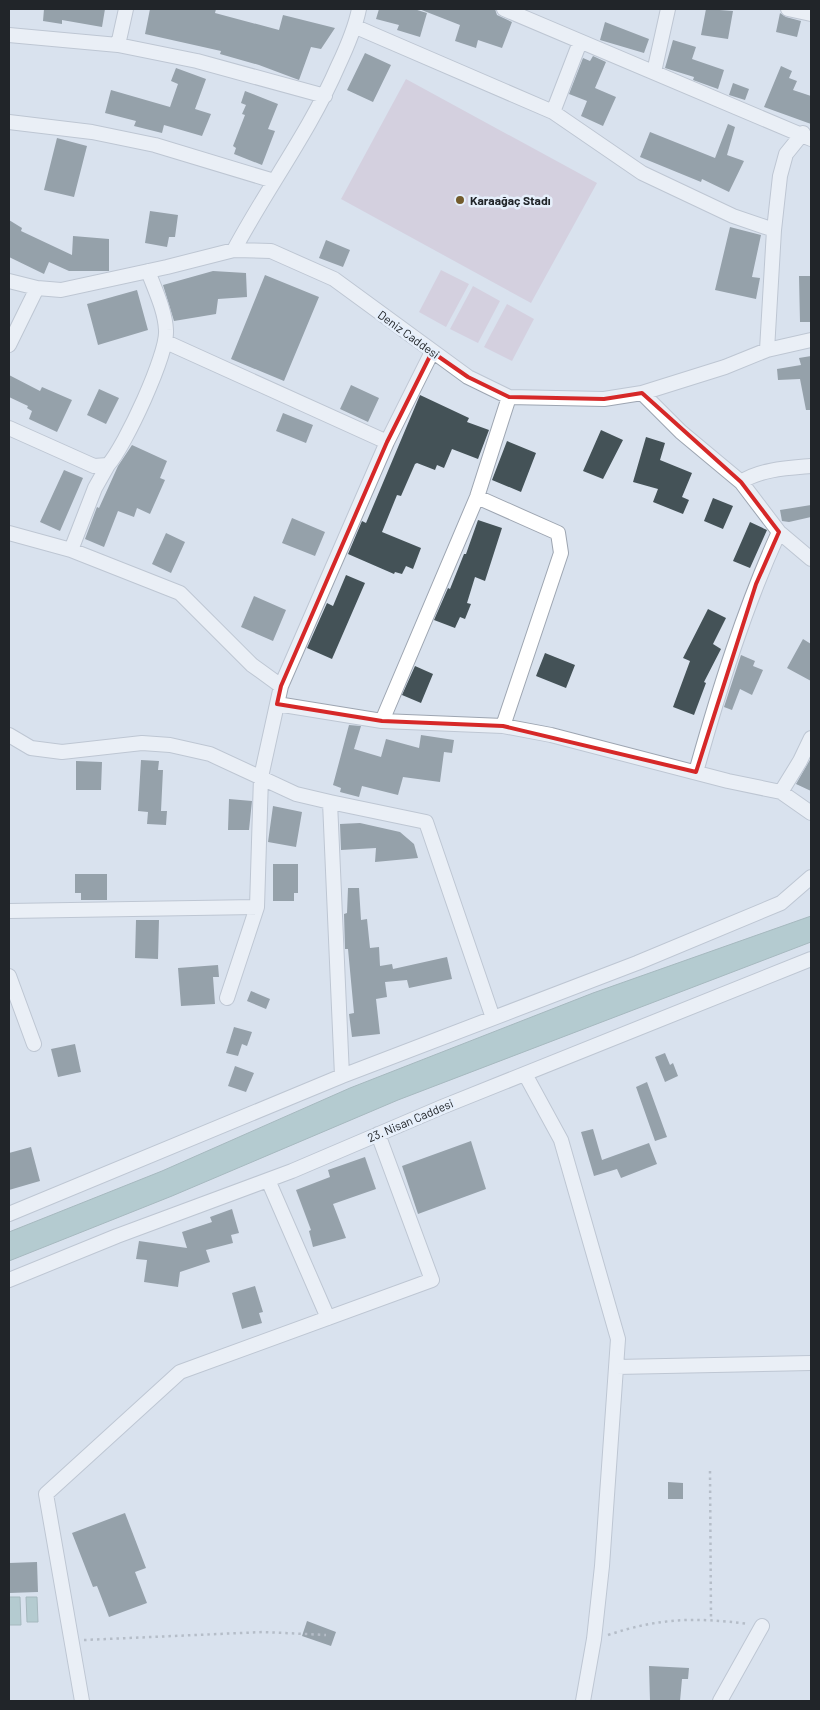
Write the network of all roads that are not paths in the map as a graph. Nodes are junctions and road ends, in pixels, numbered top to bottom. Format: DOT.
graph roads {
  1 [pos="126,9"];
  2 [pos="359,9"];
  3 [pos="504,9"];
  4 [pos="668,9"];
  5 [pos="788,9"];
  6 [pos="811,14"];
  7 [pos="356,27"];
  8 [pos="9,35"];
  9 [pos="580,42"];
  10 [pos="118,45"];
  11 [pos="654,72"];
  12 [pos="325,96"];
  13 [pos="552,112"];
  14 [pos="9,122"];
  15 [pos="807,136"];
  16 [pos="274,181"];
  17 [pos="774,230"];
  18 [pos="234,250"];
  19 [pos="148,271"];
  20 [pos="9,281"];
  21 [pos="37,288"];
  22 [pos="811,340"];
  23 [pos="166,342"];
  24 [pos="9,345"];
  25 [pos="768,350"];
  26 [pos="432,352"];
  27 [pos="642,394"];
  28 [pos="509,397"];
  29 [pos="9,428"];
  30 [pos="387,442"];
  31 [pos="108,465"];
  32 [pos="811,466"];
  33 [pos="741,482"];
  34 [pos="477,497"];
  35 [pos="779,532"];
  36 [pos="9,533"];
  37 [pos="70,550"];
  38 [pos="811,559"];
  39 [pos="280,686"];
  40 [pos="277,704"];
  41 [pos="382,721"];
  42 [pos="503,726"];
  43 [pos="9,735"];
  44 [pos="811,738"];
  45 [pos="696,772"];
  46 [pos="261,777"];
  47 [pos="781,792"];
  48 [pos="330,802"];
  49 [pos="811,813"];
  50 [pos="811,877"];
  51 [pos="257,907"];
  52 [pos="9,912"];
  53 [pos="811,959"];
  54 [pos="9,976"];
  55 [pos="227,998"];
  56 [pos="493,1018"];
  57 [pos="34,1044"];
  58 [pos="524,1074"];
  59 [pos="342,1076"];
  60 [pos="378,1134"];
  61 [pos="268,1180"];
  62 [pos="9,1214"];
  63 [pos="9,1280"];
  64 [pos="328,1318"];
  65 [pos="811,1362"];
  66 [pos="616,1367"];
  67 [pos="762,1626"];
  68 [pos="82,1701"];
  69 [pos="583,1701"];
  70 [pos="720,1701"];
  1 -- 10 [label="street"];
  2 -- 7 [label="street"];
  3 -- 9 [label="street"];
  4 -- 11 [label="street"];
  5 -- 6 [label="street"];
  7 -- 12 [label="street"];
  7 -- 13 [label="street"];
  8 -- 10 [label="street"];
  9 -- 11 [label="street"];
  9 -- 13 [label="street"];
  10 -- 12 [label="street"];
  11 -- 15 [label="street"];
  12 -- 16 [label="street"];
  13 -- 17 [label="street"];
  14 -- 16 [label="street"];
  15 -- 17 [label="street"];
  16 -- 18 [label="street"];
  17 -- 25 [label="street"];
  18 -- 19 [label="street, Deniz Caddesi"];
  18 -- 26 [label="street, Deniz Caddesi"];
  19 -- 21 [label="street, Deniz Caddesi"];
  19 -- 23 [label="street"];
  20 -- 21 [label="street, Deniz Caddesi"];
  21 -- 24 [label="street"];
  22 -- 25 [label="street, Deniz Caddesi"];
  23 -- 30 [label="street"];
  23 -- 31 [label="street"];
  25 -- 27 [label="street, Deniz Caddesi"];
  26 -- 28 [label="street, Deniz Caddesi"];
  26 -- 30 [label="street"];
  27 -- 28 [label="street, Deniz Caddesi"];
  27 -- 33 [label="street"];
  28 -- 34 [label="street"];
  29 -- 31 [label="street"];
  30 -- 39 [label="street"];
  31 -- 37 [label="street"];
  32 -- 33 [label="street"];
  33 -- 35 [label="street"];
  34 -- 41 [label="street"];
  34 -- 42 [label="street"];
  35 -- 38 [label="street"];
  35 -- 45 [label="street"];
  36 -- 37 [label="street"];
  37 -- 39 [label="street"];
  39 -- 40 [label="street"];
  40 -- 41 [label="street"];
  40 -- 46 [label="street"];
  41 -- 42 [label="street"];
  42 -- 45 [label="street"];
  43 -- 46 [label="street"];
  44 -- 47 [label="street"];
  45 -- 47 [label="street"];
  46 -- 48 [label="street"];
  46 -- 51 [label="street"];
  47 -- 49 [label="street"];
  48 -- 56 [label="street"];
  48 -- 59 [label="street"];
  50 -- 56 [label="street"];
  51 -- 52 [label="street"];
  51 -- 55 [label="street"];
  53 -- 58 [label="street, 23. Nisan Caddesi"];
  54 -- 57 [label="street"];
  56 -- 59 [label="street"];
  58 -- 60 [label="street, 23. Nisan Caddesi"];
  58 -- 66 [label="street"];
  59 -- 62 [label="street"];
  60 -- 61 [label="street, 23. Nisan Caddesi"];
  60 -- 64 [label="street"];
  61 -- 63 [label="street, 23. Nisan Caddesi"];
  61 -- 64 [label="street"];
  64 -- 68 [label="street"];
  65 -- 66 [label="street"];
  66 -- 69 [label="street"];
  67 -- 70 [label="street"];
}
